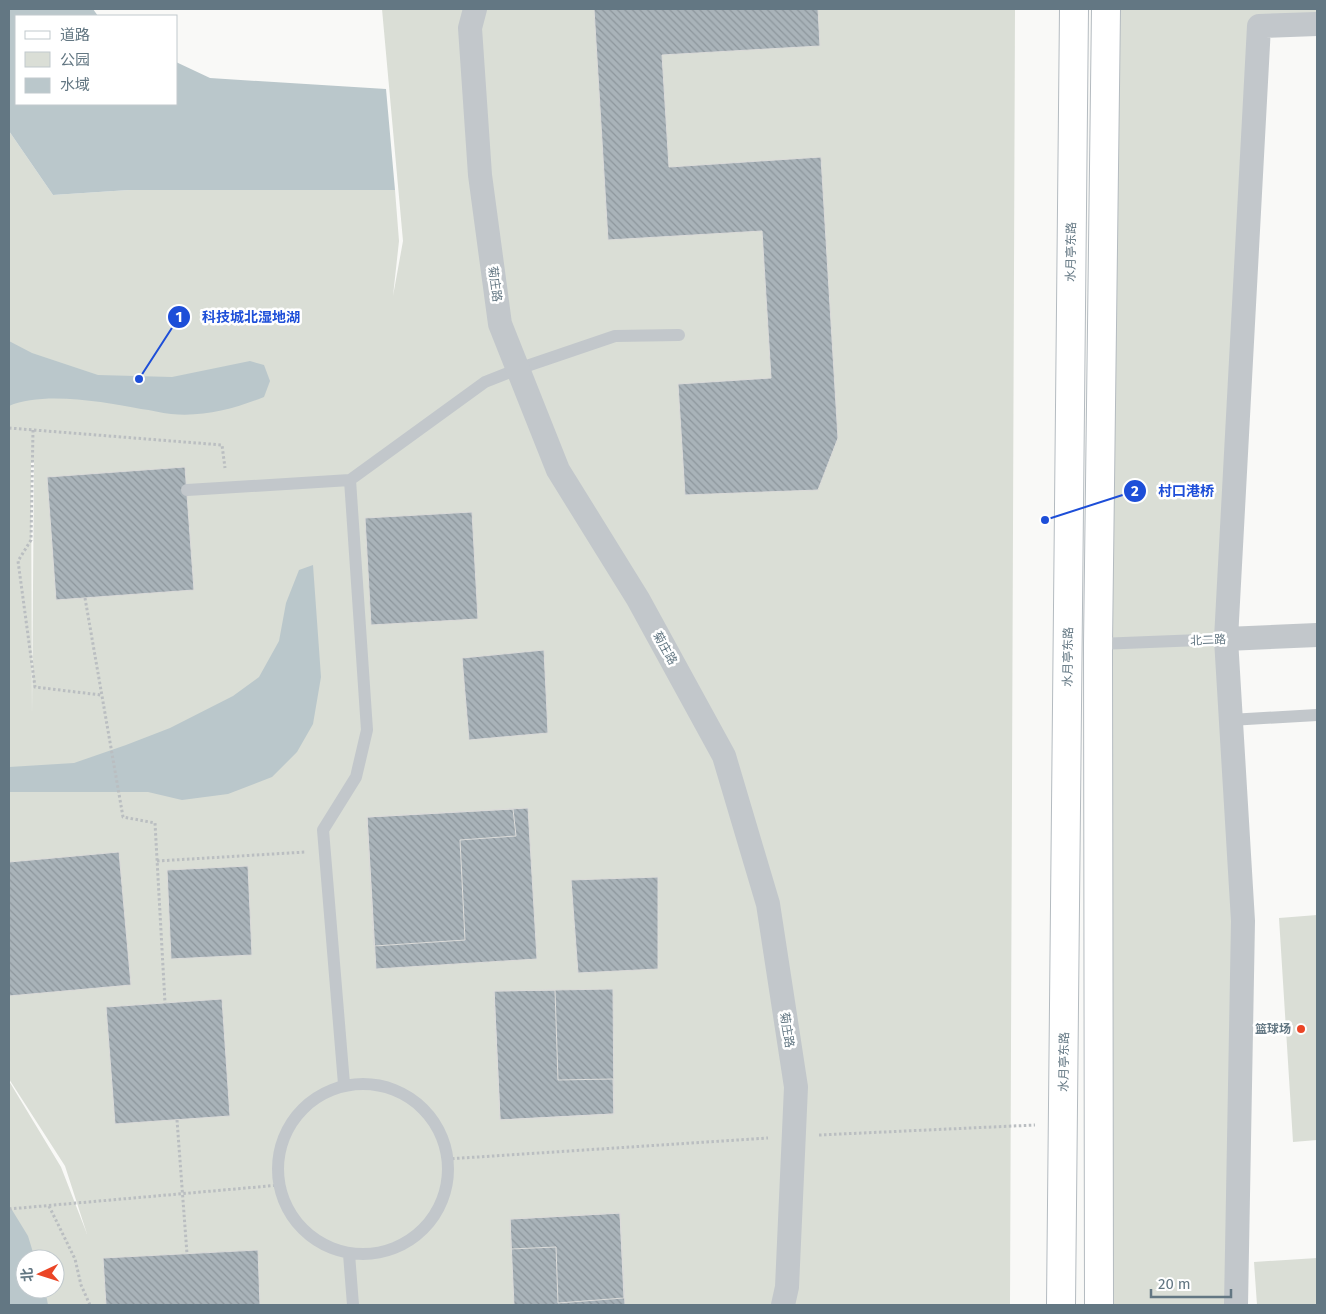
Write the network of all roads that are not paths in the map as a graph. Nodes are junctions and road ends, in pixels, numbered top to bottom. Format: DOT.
graph roads {
  1 [pos="475,9"];
  2 [pos="1074,9"];
  3 [pos="1106,9"];
  4 [pos="1317,24"];
  5 [pos="679,335"];
  6 [pos="518,369"];
  7 [pos="350,480"];
  8 [pos="187,490"];
  9 [pos="1317,635"];
  10 [pos="1226,639"];
  11 [pos="1098,644"];
  12 [pos="1317,715"];
  13 [pos="1230,720"];
  14 [pos="344,1084"];
  15 [pos="349,1254"];
  16 [pos="353,1305"];
  17 [pos="783,1305"];
  18 [pos="1061,1305"];
  19 [pos="1099,1305"];
  20 [pos="1236,1305"];
  1 -- 6 [label="street, 菊庄路"];
  2 -- 18 [label="main road, 水月亭东路"];
  3 -- 11 [label="main road"];
  4 -- 10 [label="street"];
  5 -- 6 [label="lane"];
  6 -- 7 [label="lane"];
  6 -- 17 [label="street, 菊庄路"];
  7 -- 8 [label="lane"];
  7 -- 14 [label="lane"];
  9 -- 10 [label="street, 北二路"];
  10 -- 11 [label="lane, 北二路"];
  10 -- 13 [label="street"];
  11 -- 19 [label="main road"];
  12 -- 13 [label="lane"];
  13 -- 20 [label="street"];
  14 -- 15 [label="lane"];
  14 -- 15 [label="lane"];
  15 -- 16 [label="lane"];
}
